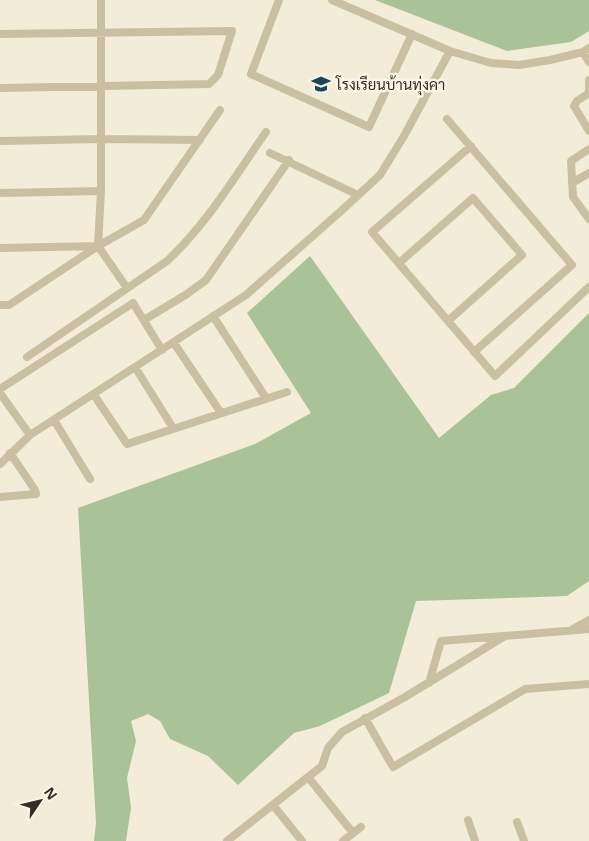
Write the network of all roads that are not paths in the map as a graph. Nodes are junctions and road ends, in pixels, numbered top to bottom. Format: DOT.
graph roads {
  1 [pos="101,0"];
  2 [pos="279,0"];
  3 [pos="332,0"];
  4 [pos="101,32"];
  5 [pos="0,34"];
  6 [pos="412,34"];
  7 [pos="586,50"];
  8 [pos="450,51"];
  9 [pos="589,62"];
  10 [pos="589,80"];
  11 [pos="101,87"];
  12 [pos="0,88"];
  13 [pos="589,91"];
  14 [pos="220,110"];
  15 [pos="447,119"];
  16 [pos="589,131"];
  17 [pos="266,132"];
  18 [pos="101,139"];
  19 [pos="200,140"];
  20 [pos="0,142"];
  21 [pos="471,146"];
  22 [pos="589,149"];
  23 [pos="270,153"];
  24 [pos="288,160"];
  25 [pos="589,173"];
  26 [pos="572,183"];
  27 [pos="101,191"];
  28 [pos="0,193"];
  29 [pos="358,195"];
  30 [pos="589,219"];
  31 [pos="98,246"];
  32 [pos="0,248"];
  33 [pos="399,263"];
  34 [pos="589,287"];
  35 [pos="127,288"];
  36 [pos="0,305"];
  37 [pos="213,316"];
  38 [pos="144,320"];
  39 [pos="448,321"];
  40 [pos="174,343"];
  41 [pos="162,350"];
  42 [pos="474,352"];
  43 [pos="27,357"];
  44 [pos="135,368"];
  45 [pos="0,389"];
  46 [pos="287,392"];
  47 [pos="0,393"];
  48 [pos="94,395"];
  49 [pos="266,398"];
  50 [pos="221,413"];
  51 [pos="54,420"];
  52 [pos="173,428"];
  53 [pos="30,435"];
  54 [pos="10,453"];
  55 [pos="0,464"];
  56 [pos="90,479"];
  57 [pos="0,497"];
  58 [pos="589,620"];
  59 [pos="589,629"];
  60 [pos="570,631"];
  61 [pos="506,636"];
  62 [pos="429,683"];
  63 [pos="589,684"];
  64 [pos="365,718"];
  65 [pos="308,777"];
  66 [pos="274,805"];
  67 [pos="468,820"];
  68 [pos="517,822"];
  69 [pos="361,827"];
  70 [pos="353,833"];
  71 [pos="236,834"];
  72 [pos="227,841"];
  73 [pos="242,841"];
  74 [pos="302,841"];
  75 [pos="343,841"];
  76 [pos="475,841"];
  77 [pos="524,841"];
  1 -- 4 [label="street"];
  2 -- 6 [label="street"];
  3 -- 6 [label="street"];
  4 -- 5 [label="street"];
  4 -- 11 [label="street"];
  4 -- 11 [label="street"];
  6 -- 8 [label="street"];
  7 -- 8 [label="street"];
  7 -- 9 [label="street"];
  8 -- 29 [label="street"];
  10 -- 13 [label="street"];
  11 -- 12 [label="street"];
  11 -- 18 [label="street"];
  13 -- 16 [label="street"];
  14 -- 19 [label="street"];
  15 -- 21 [label="street"];
  17 -- 35 [label="street"];
  18 -- 19 [label="street"];
  18 -- 20 [label="street"];
  18 -- 27 [label="street"];
  19 -- 31 [label="street"];
  21 -- 33 [label="street"];
  21 -- 42 [label="street"];
  22 -- 26 [label="street"];
  23 -- 24 [label="street"];
  24 -- 29 [label="street"];
  24 -- 38 [label="street"];
  25 -- 26 [label="street"];
  26 -- 30 [label="street"];
  27 -- 28 [label="street"];
  27 -- 31 [label="street"];
  29 -- 37 [label="street"];
  31 -- 32 [label="street"];
  31 -- 35 [label="street"];
  31 -- 36 [label="street"];
  33 -- 39 [label="street"];
  33 -- 39 [label="street"];
  34 -- 42 [label="street"];
  35 -- 43 [label="street"];
  37 -- 40 [label="street"];
  37 -- 49 [label="street"];
  38 -- 41 [label="street"];
  38 -- 45 [label="street"];
  39 -- 42 [label="street"];
  40 -- 41 [label="street"];
  40 -- 50 [label="street"];
  41 -- 44 [label="street"];
  44 -- 48 [label="street"];
  44 -- 52 [label="street"];
  46 -- 49 [label="street"];
  47 -- 53 [label="street"];
  48 -- 51 [label="street"];
  48 -- 52 [label="street"];
  49 -- 50 [label="street"];
  50 -- 52 [label="street"];
  51 -- 53 [label="street"];
  51 -- 56 [label="street"];
  53 -- 54 [label="street"];
  54 -- 55 [label="street"];
  54 -- 57 [label="street"];
  58 -- 60 [label="street"];
  59 -- 60 [label="street"];
  60 -- 61 [label="street"];
  61 -- 62 [label="street"];
  61 -- 62 [label="street"];
  62 -- 64 [label="street"];
  63 -- 64 [label="street"];
  64 -- 65 [label="street"];
  65 -- 66 [label="street"];
  65 -- 70 [label="street"];
  66 -- 71 [label="street"];
  66 -- 74 [label="street"];
  67 -- 76 [label="street"];
  68 -- 77 [label="street"];
  69 -- 70 [label="street"];
  70 -- 75 [label="street"];
  71 -- 72 [label="street"];
  71 -- 73 [label="street"];
}
